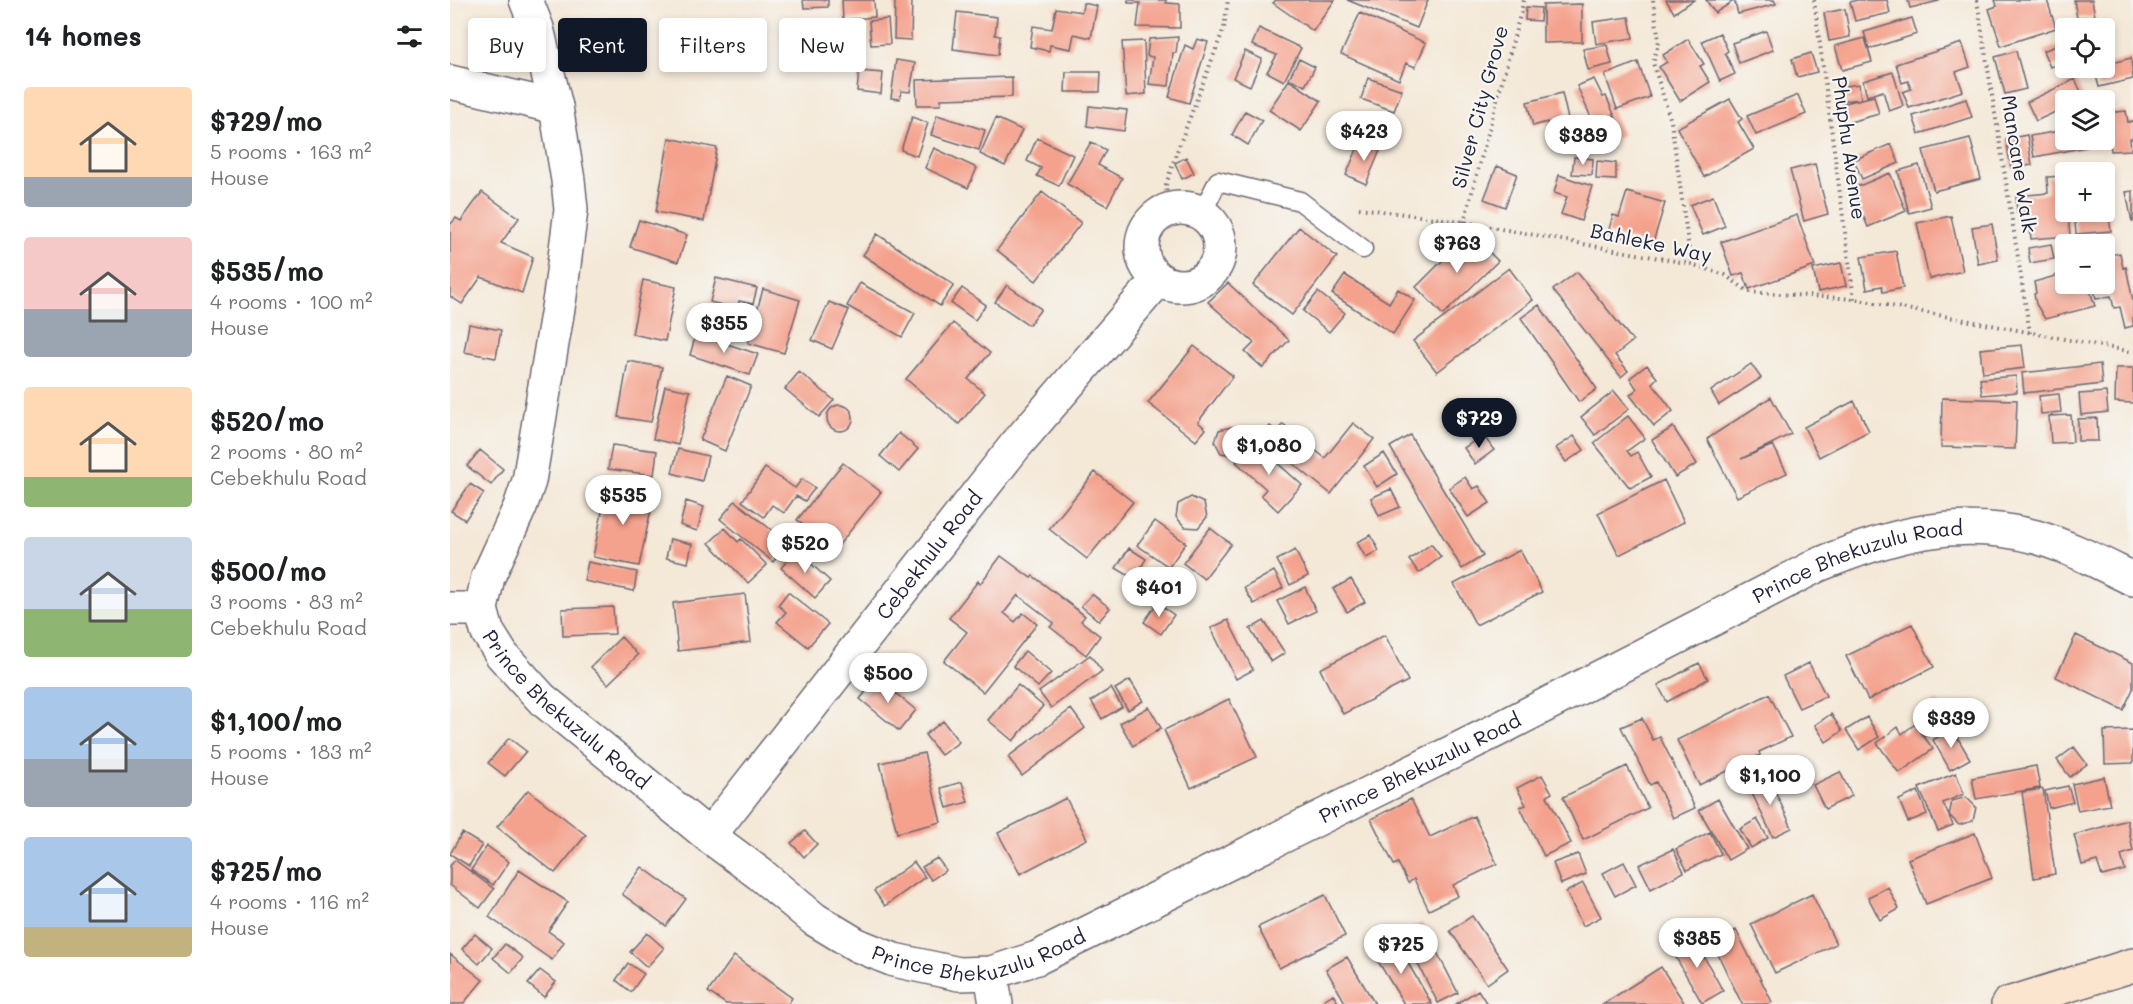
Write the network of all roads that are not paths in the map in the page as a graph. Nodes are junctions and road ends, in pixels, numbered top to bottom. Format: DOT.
graph roads {
  1 [pos="526,0"];
  2 [pos="450,82"];
  3 [pos="556,107"];
  4 [pos="1202,213"];
  5 [pos="1363,249"];
  6 [pos="1158,280"];
  7 [pos="2133,579"];
  8 [pos="466,609"];
  9 [pos="709,836"];
  10 [pos="2133,964"];
  11 [pos="994,988"];
  12 [pos="2008,1004"];
  1 -- 3 [label="street, Prince Bhekuzulu Road"];
  2 -- 3 [label="street"];
  3 -- 8 [label="street, Prince Bhekuzulu Road"];
  4 -- 5 [label="lane"];
  4 -- 6 [label="street"];
  4 -- 6 [label="street"];
  6 -- 9 [label="street, Cebekhulu Road"];
  7 -- 11 [label="street, Prince Bhekuzulu Road"];
  8 -- 9 [label="street, Prince Bhekuzulu Road"];
  9 -- 11 [label="street, Prince Bhekuzulu Road"];
  10 -- 12 [label="street"];
}
